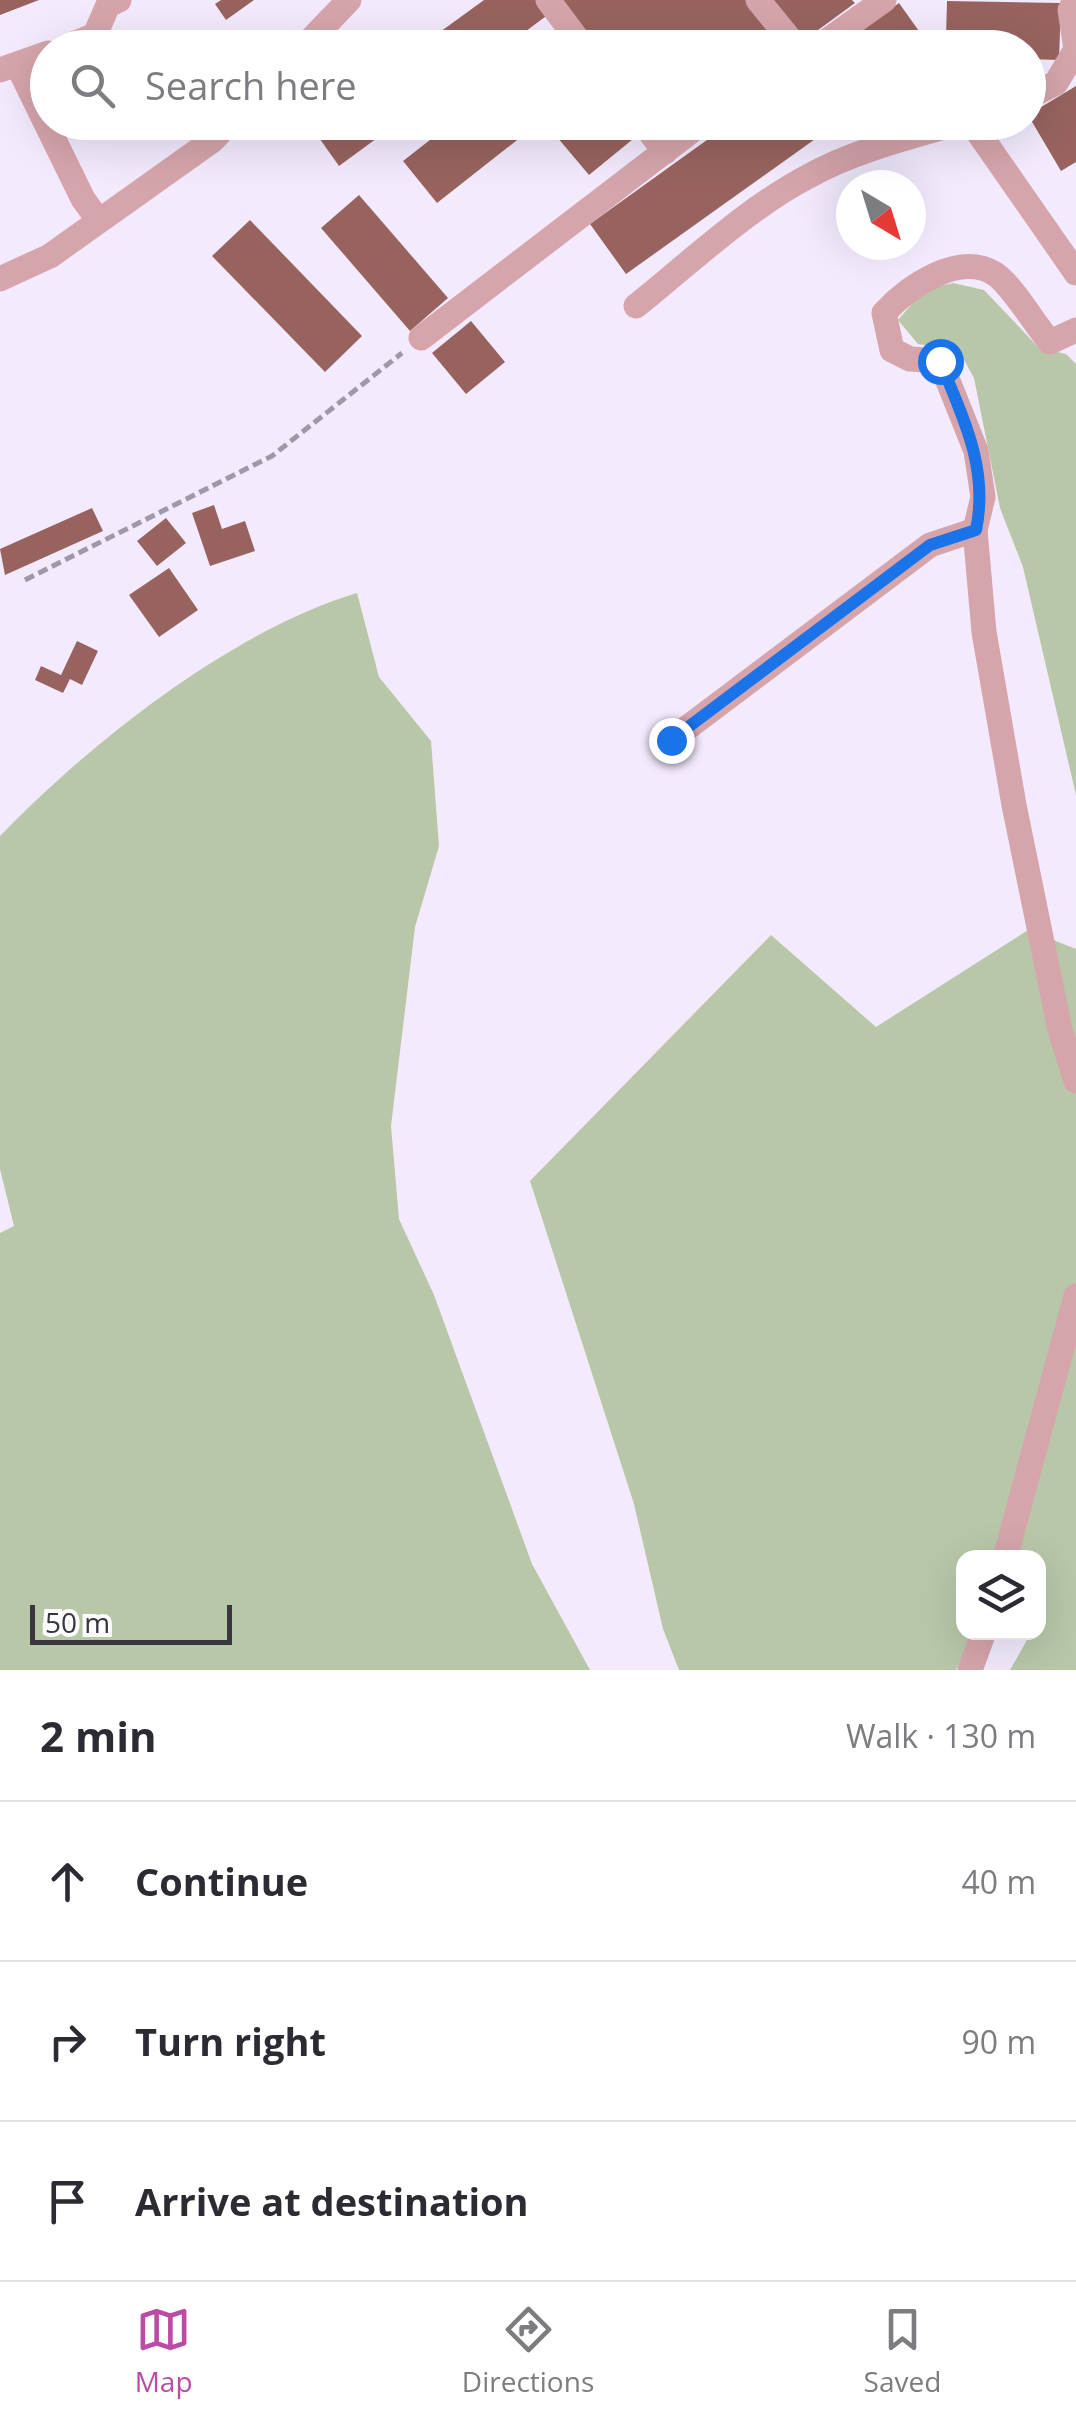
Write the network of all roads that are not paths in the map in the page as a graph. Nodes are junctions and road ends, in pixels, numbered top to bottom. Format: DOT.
graph roads {
  1 [pos="349,0"];
  2 [pos="548,0"];
  3 [pos="758,0"];
  4 [pos="884,0"];
  5 [pos="1075,0"];
  6 [pos="111,2"];
  7 [pos="97,30"];
  8 [pos="320,30"];
  9 [pos="570,30"];
  10 [pos="782,30"];
  11 [pos="842,30"];
  12 [pos="1076,49"];
  13 [pos="8,67"];
  14 [pos="1046,88"];
  15 [pos="30,106"];
  16 [pos="49,140"];
  17 [pos="213,140"];
  18 [pos="656,140"];
  19 [pos="680,140"];
  20 [pos="899,140"];
  21 [pos="983,140"];
  22 [pos="665,152"];
  23 [pos="98,222"];
  24 [pos="1076,274"];
  25 [pos="0,279"];
  26 [pos="636,306"];
  27 [pos="1076,330"];
  28 [pos="420,338"];
  29 [pos="976,530"];
  30 [pos="671,740"];
  31 [pos="1076,1081"];
  32 [pos="1076,1296"];
  33 [pos="1007,1550"];
  34 [pos="981,1640"];
  35 [pos="970,1670"];
  1 -- 8 [label="street"];
  2 -- 9 [label="street"];
  3 -- 10 [label="street"];
  4 -- 11 [label="street"];
  5 -- 12 [label="street"];
  6 -- 7 [label="street"];
  12 -- 14 [label="street"];
  13 -- 15 [label="street"];
  16 -- 23 [label="street"];
  17 -- 23 [label="street"];
  18 -- 22 [label="street"];
  19 -- 22 [label="street"];
  20 -- 26 [label="street"];
  21 -- 24 [label="street"];
  22 -- 28 [label="street"];
  23 -- 25 [label="street"];
  27 -- 29 [label="street"];
  29 -- 30 [label="street"];
  29 -- 31 [label="street"];
  32 -- 33 [label="street"];
  34 -- 35 [label="street"];
}
